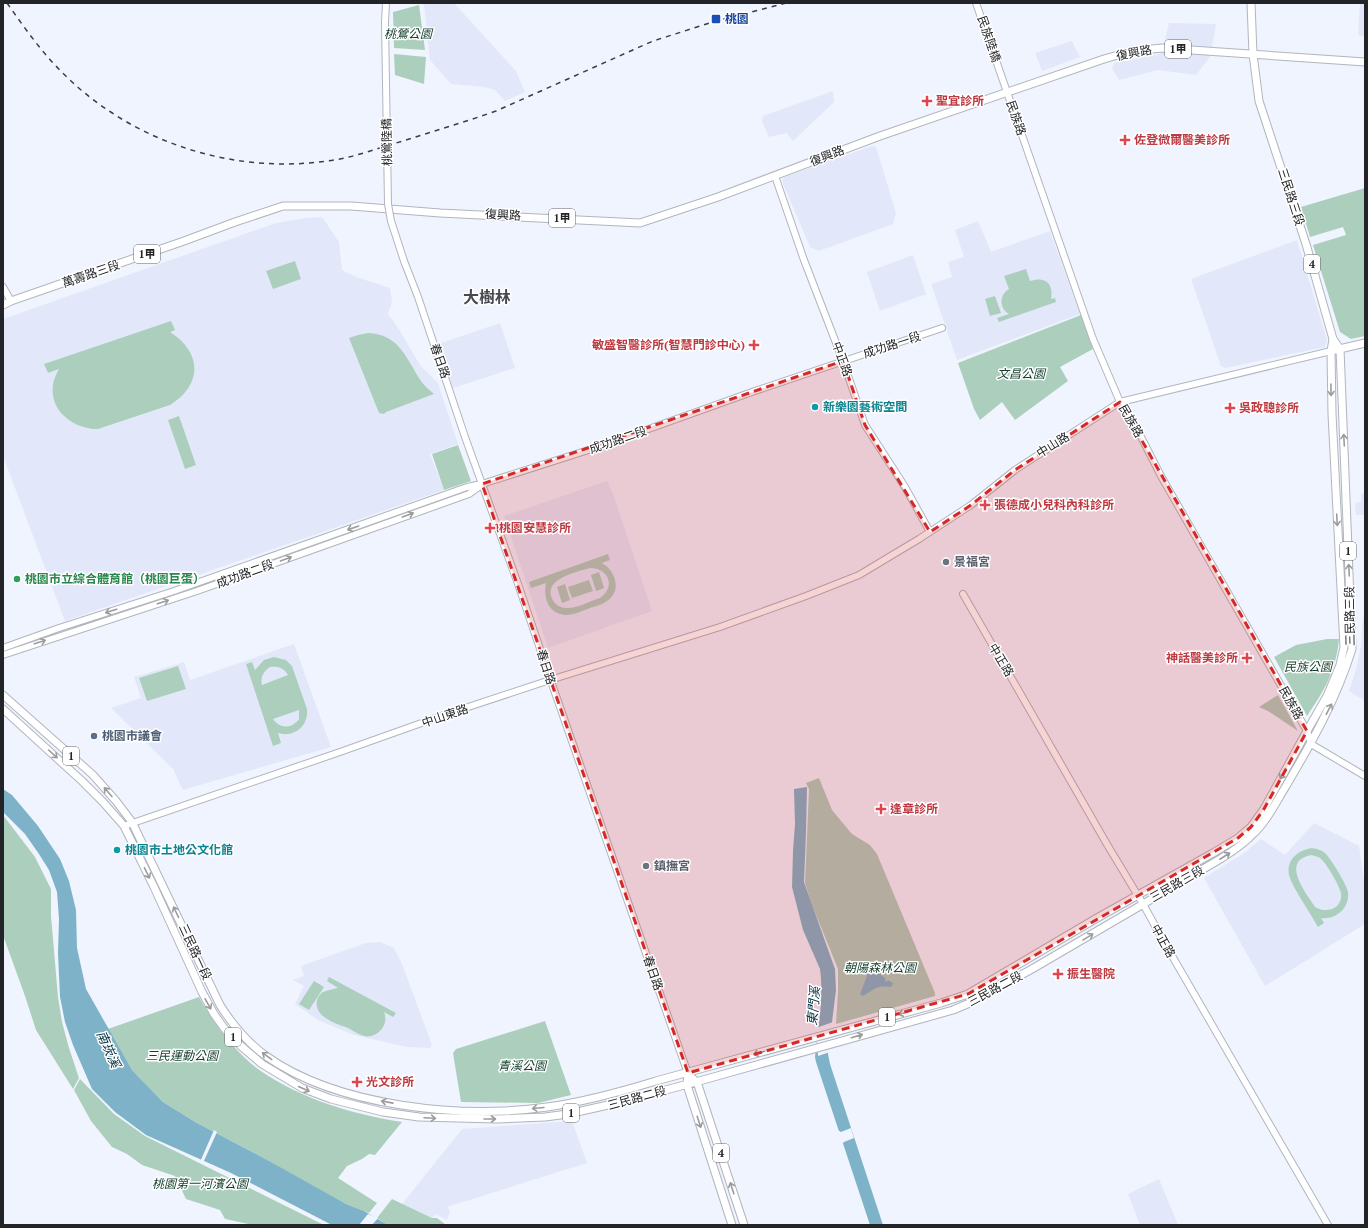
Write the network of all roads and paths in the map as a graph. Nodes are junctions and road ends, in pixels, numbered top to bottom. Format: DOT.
graph roads {
  1 [pos="386,3"];
  2 [pos="976,3"];
  3 [pos="1251,3"];
  4 [pos="1253,54"];
  5 [pos="1365,62"];
  6 [pos="1001,75"];
  7 [pos="1007,93"];
  8 [pos="775,176"];
  9 [pos="283,206"];
  10 [pos="404,261"];
  11 [pos="3,287"];
  12 [pos="3,301"];
  13 [pos="11,301"];
  14 [pos="3,305"];
  15 [pos="942,328"];
  16 [pos="1333,339"];
  17 [pos="1365,343"];
  18 [pos="1340,349"];
  19 [pos="1331,351"];
  20 [pos="843,361"];
  21 [pos="752,392"];
  22 [pos="1120,402"];
  23 [pos="482,484"];
  24 [pos="930,532"];
  25 [pos="232,570"];
  26 [pos="235,578"];
  27 [pos="203,581"];
  28 [pos="206,588"];
  29 [pos="963,594"];
  30 [pos="767,609"];
  31 [pos="24,644"];
  32 [pos="3,648"];
  33 [pos="3,655"];
  34 [pos="550,680"];
  35 [pos="3,695"];
  36 [pos="3,709"];
  37 [pos="1307,731"];
  38 [pos="47,734"];
  39 [pos="38,741"];
  40 [pos="1311,744"];
  41 [pos="1365,776"];
  42 [pos="132,822"];
  43 [pos="124,826"];
  44 [pos="1138,895"];
  45 [pos="1143,904"];
  46 [pos="688,1073"];
  47 [pos="697,1082"];
  48 [pos="687,1085"];
  49 [pos="453,1111"];
  50 [pos="451,1119"];
  51 [pos="732,1225"];
  52 [pos="744,1225"];
  53 [pos="1328,1225"];
  1 -- 10 [label="street, 桃鶯陸橋, bridge"];
  2 -- 6 [label="street, 民族陸橋"];
  3 -- 4 [label="main road, 4"];
  4 -- 5 [label="main road, 復興路 / 1甲"];
  4 -- 7 [label="main road, 復興路 / 1甲"];
  4 -- 16 [label="main road, 三民路三段 / 4"];
  6 -- 7 [label="street, 民族路"];
  7 -- 8 [label="main road, 復興路 / 1甲"];
  7 -- 22 [label="street, 民族路"];
  8 -- 9 [label="main road, 復興路 / 1甲"];
  8 -- 20 [label="street, 中正路"];
  9 -- 13 [label="main road, 萬壽路三段 / 1甲"];
  10 -- 23 [label="street, 春日路"];
  11 -- 13 [label="street"];
  12 -- 13 [label="main road, 1甲"];
  13 -- 14 [label="main road, 1甲"];
  15 -- 20 [label="street, 成功路一段"];
  16 -- 18 [label="main road, 三民路三段"];
  16 -- 19 [label="main road, 三民路三段 / 1"];
  17 -- 18 [label="main road, 中山路"];
  18 -- 19 [label="main road, 中山路"];
  40 -- 18 [label="main road, 三民路三段 / 1, one-way"];
  19 -- 22 [label="street, 中山路"];
  19 -- 37 [label="main road, 三民路三段 / 1, one-way"];
  20 -- 21 [label="street, 成功路一段"];
  20 -- 24 [label="street, 中正路"];
  21 -- 23 [label="street, 成功路二段"];
  22 -- 24 [label="street, 中山路"];
  22 -- 37 [label="street, 民族路"];
  23 -- 25 [label="street, 成功路二段, one-way"];
  26 -- 23 [label="street, 成功路二段, one-way"];
  23 -- 34 [label="street, 春日路"];
  24 -- 30 [label="street, 中山路"];
  25 -- 26 [label="street"];
  25 -- 27 [label="street, 成功路二段"];
  26 -- 28 [label="street, 成功路二段"];
  27 -- 28 [label="street"];
  27 -- 31 [label="street, 成功路二段, one-way"];
  31 -- 28 [label="street, 成功路二段, one-way"];
  29 -- 44 [label="street, 中正路"];
  30 -- 34 [label="street, 中山東路"];
  31 -- 32 [label="street, 成功路二段"];
  31 -- 33 [label="street, 成功路二段"];
  34 -- 42 [label="street, 中山東路"];
  34 -- 46 [label="street, 春日路"];
  35 -- 38 [label="main road, 三民路一段 / 1"];
  36 -- 39 [label="main road, 三民路一段 / 1"];
  37 -- 40 [label="street, 民族路"];
  37 -- 44 [label="main road, 三民路三段 / 1, one-way"];
  38 -- 39 [label="main road"];
  42 -- 38 [label="main road, 三民路一段 / 1, one-way"];
  39 -- 43 [label="main road, 三民路一段 / 1, one-way"];
  40 -- 41 [label="street"];
  45 -- 40 [label="main road, 三民路三段 / 1, one-way"];
  42 -- 43 [label="street, 中山東路"];
  49 -- 42 [label="main road, 三民路一段 / 1, one-way"];
  43 -- 50 [label="main road, 三民路一段 / 1, one-way"];
  44 -- 45 [label="street, 中正路"];
  44 -- 46 [label="main road, 三民路二段 / 1, one-way"];
  47 -- 45 [label="main road, 三民路二段 / 1, one-way"];
  45 -- 53 [label="street, 中正路"];
  46 -- 47 [label="street, 春日路"];
  46 -- 48 [label="main road, 春日路 / 4"];
  46 -- 49 [label="main road, 三民路二段 / 1, one-way"];
  47 -- 48 [label="main road, 三民路二段 / 1"];
  52 -- 47 [label="main road, 春日路 / 4, one-way"];
  50 -- 48 [label="main road, 三民路二段 / 1, one-way"];
  48 -- 51 [label="main road, 春日路 / 4, one-way"];
}
